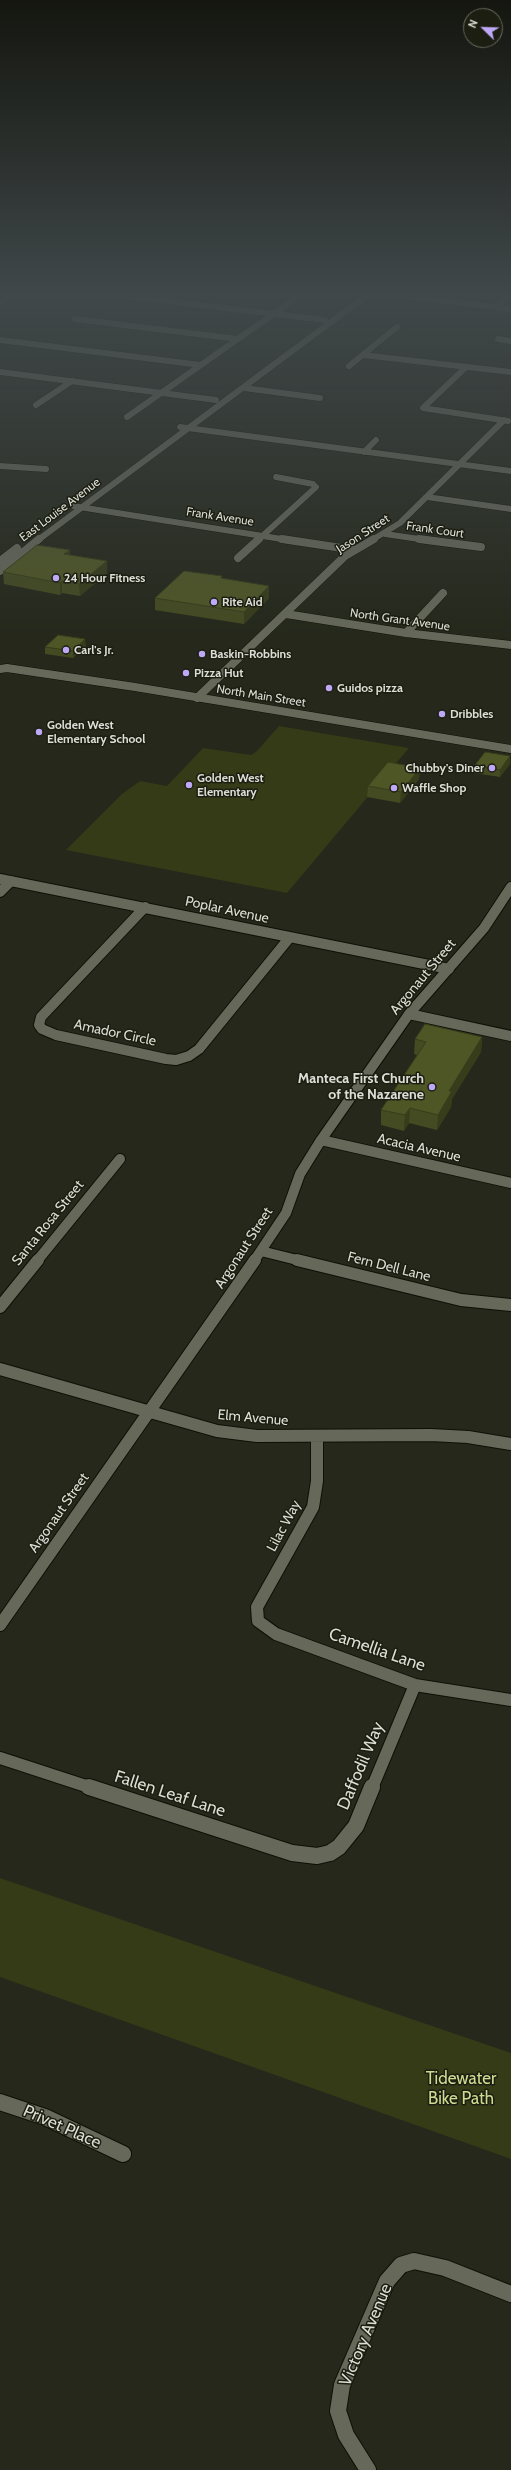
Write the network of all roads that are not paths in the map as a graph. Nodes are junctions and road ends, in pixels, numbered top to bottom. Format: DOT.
graph roads {
  1 [pos="135,411"];
  2 [pos="201,411"];
  3 [pos="213,411"];
  4 [pos="435,411"];
  5 [pos="127,417"];
  6 [pos="508,421"];
  7 [pos="180,427"];
  8 [pos="189,429"];
  9 [pos="376,440"];
  10 [pos="364,452"];
  11 [pos="460,464"];
  12 [pos="0,466"];
  13 [pos="46,469"];
  14 [pos="511,471"];
  15 [pos="276,477"];
  16 [pos="427,498"];
  17 [pos="73,506"];
  18 [pos="81,507"];
  19 [pos="511,509"];
  20 [pos="385,534"];
  21 [pos="265,535"];
  22 [pos="481,548"];
  23 [pos="355,550"];
  24 [pos="238,558"];
  25 [pos="0,561"];
  26 [pos="0,571"];
  27 [pos="443,593"];
  28 [pos="286,614"];
  29 [pos="406,633"];
  30 [pos="511,646"];
  31 [pos="0,664"];
  32 [pos="4,669"];
  33 [pos="197,698"];
  34 [pos="511,749"];
  35 [pos="0,879"];
  36 [pos="11,881"];
  37 [pos="511,887"];
  38 [pos="0,892"];
  39 [pos="145,907"];
  40 [pos="290,937"];
  41 [pos="449,969"];
  42 [pos="409,1014"];
  43 [pos="511,1036"];
  44 [pos="321,1140"];
  45 [pos="120,1158"];
  46 [pos="511,1183"];
  47 [pos="261,1251"];
  48 [pos="511,1305"];
  49 [pos="0,1307"];
  50 [pos="0,1370"];
  51 [pos="148,1412"];
  52 [pos="317,1436"];
  53 [pos="511,1444"];
  54 [pos="261,1601"];
  55 [pos="0,1625"];
  56 [pos="415,1685"];
  57 [pos="511,1700"];
  58 [pos="0,1758"];
  59 [pos="330,1853"];
  60 [pos="0,2102"];
  61 [pos="123,2154"];
  62 [pos="511,2294"];
  63 [pos="368,2470"];
  1 -- 5 [label="street"];
  2 -- 7 [label="street, East Louise Avenue"];
  3 -- 8 [label="street, East Louise Avenue"];
  4 -- 6 [label="street"];
  6 -- 11 [label="street, Jason Street"];
  7 -- 8 [label="street"];
  7 -- 17 [label="street, East Louise Avenue"];
  8 -- 10 [label="street"];
  8 -- 18 [label="street, East Louise Avenue"];
  9 -- 10 [label="street"];
  10 -- 11 [label="street"];
  11 -- 14 [label="street"];
  11 -- 16 [label="street, Jason Street"];
  12 -- 13 [label="street"];
  15 -- 21 [label="street"];
  16 -- 19 [label="street"];
  16 -- 20 [label="street, Jason Street"];
  17 -- 18 [label="street, Frank Avenue"];
  17 -- 25 [label="street, East Louise Avenue"];
  18 -- 21 [label="street, Frank Avenue"];
  18 -- 26 [label="street, East Louise Avenue"];
  20 -- 22 [label="street, Frank Court"];
  20 -- 23 [label="street, Jason Street"];
  21 -- 23 [label="street, Frank Avenue"];
  21 -- 24 [label="street"];
  23 -- 28 [label="street, Jason Street"];
  27 -- 29 [label="street"];
  28 -- 29 [label="street, North Grant Avenue"];
  28 -- 33 [label="street, Jason Street"];
  29 -- 30 [label="street, North Grant Avenue"];
  31 -- 32 [label="street, North Main Street"];
  32 -- 33 [label="street, North Main Street"];
  33 -- 34 [label="street, North Main Street"];
  35 -- 36 [label="street, Poplar Avenue"];
  36 -- 38 [label="street"];
  36 -- 39 [label="street, Poplar Avenue"];
  37 -- 41 [label="street, Argonaut Street"];
  39 -- 40 [label="street, Poplar Avenue"];
  39 -- 40 [label="street, Amador Circle"];
  40 -- 41 [label="street, Poplar Avenue"];
  41 -- 42 [label="street, Argonaut Street"];
  42 -- 43 [label="street"];
  42 -- 44 [label="street, Argonaut Street"];
  44 -- 46 [label="street, Acacia Avenue"];
  44 -- 47 [label="street, Argonaut Street"];
  45 -- 49 [label="street, Santa Rosa Street"];
  47 -- 48 [label="street, Fern Dell Lane"];
  47 -- 51 [label="street, Argonaut Street"];
  50 -- 51 [label="street, Elm Avenue"];
  51 -- 52 [label="street, Elm Avenue"];
  51 -- 55 [label="street, Argonaut Street"];
  52 -- 53 [label="street, Elm Avenue"];
  52 -- 54 [label="street, Lilac Way"];
  54 -- 56 [label="street, Camellia Lane"];
  56 -- 57 [label="street, Camellia Lane"];
  56 -- 59 [label="street, Daffodil Way"];
  58 -- 59 [label="street, Fallen Leaf Lane"];
  60 -- 61 [label="street, Privet Place"];
  62 -- 63 [label="street, Victory Avenue"];
}
